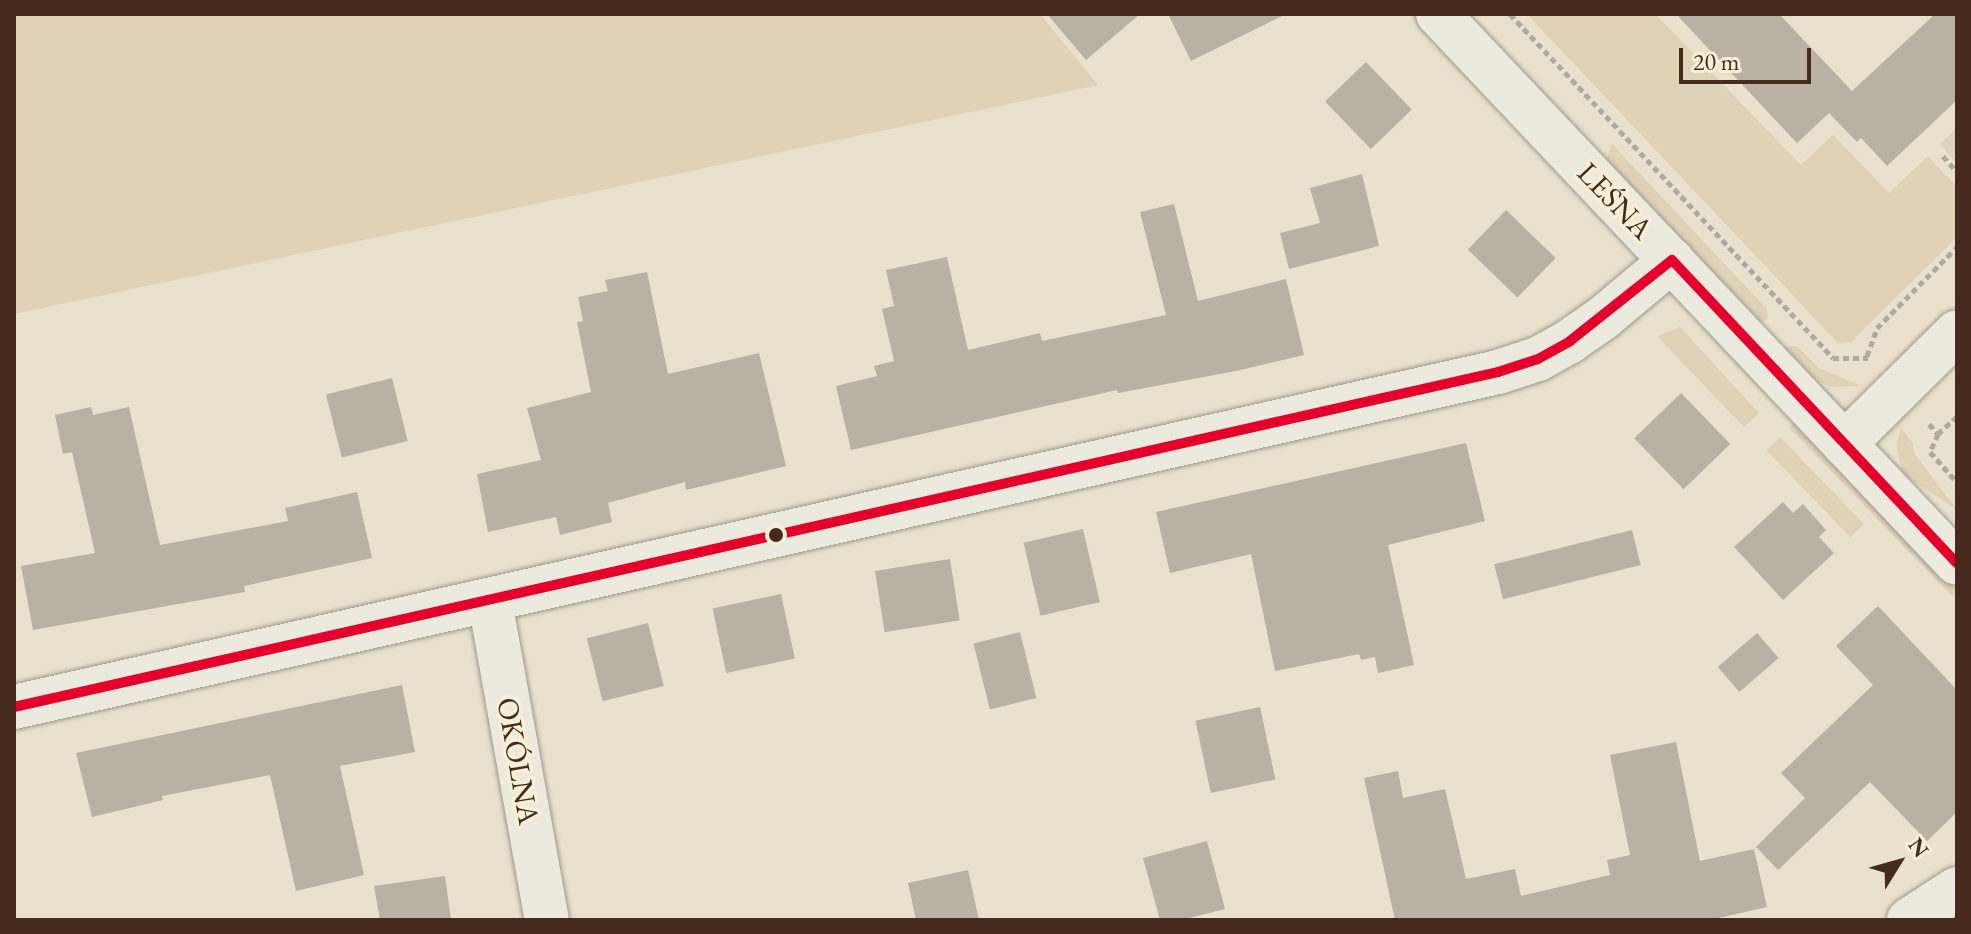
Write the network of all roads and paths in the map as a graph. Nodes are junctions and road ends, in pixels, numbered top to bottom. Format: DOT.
graph roads {
  1 [pos="1438,14"];
  2 [pos="1510,14"];
  3 [pos="1943,156"];
  4 [pos="1957,172"];
  5 [pos="1957,247"];
  6 [pos="1672,260"];
  7 [pos="1957,332"];
  8 [pos="1867,357"];
  9 [pos="1873,364"];
  10 [pos="1957,416"];
  11 [pos="1924,418"];
  12 [pos="1938,434"];
  13 [pos="1844,444"];
  14 [pos="1957,482"];
  15 [pos="1957,563"];
  16 [pos="490,601"];
  17 [pos="14,707"];
  18 [pos="1957,889"];
  19 [pos="547,920"];
  20 [pos="1909,920"];
  1 -- 6 [label="street, LEŚNA"];
  2 -- 8 [label="path"];
  3 -- 4 [label="path"];
  5 -- 8 [label="path"];
  6 -- 13 [label="street, LEŚNA"];
  6 -- 16 [label="street"];
  7 -- 13 [label="street"];
  8 -- 9 [label="path"];
  10 -- 12 [label="path"];
  11 -- 12 [label="path"];
  12 -- 14 [label="path"];
  13 -- 15 [label="street, LEŚNA"];
  16 -- 17 [label="street"];
  16 -- 19 [label="street, OKÓLNA"];
  18 -- 20 [label="street"];
}
